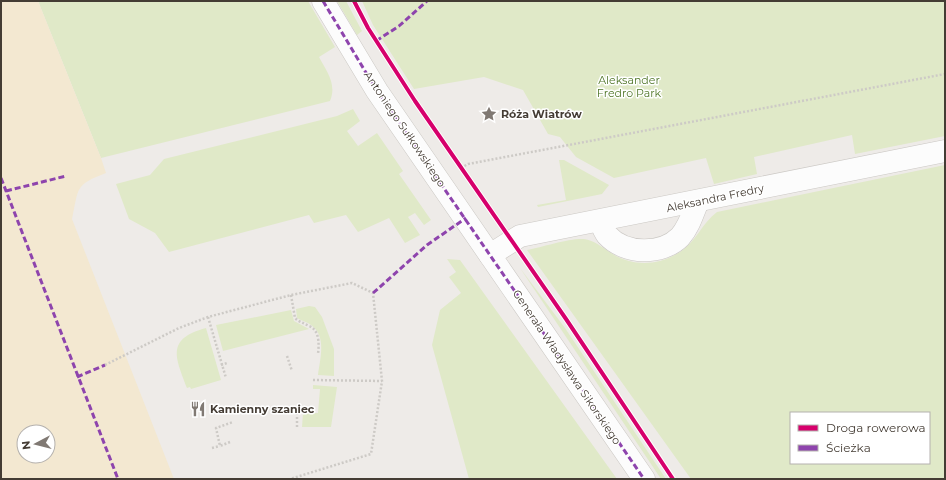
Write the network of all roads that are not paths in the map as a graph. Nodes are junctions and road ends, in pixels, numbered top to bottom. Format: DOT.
graph roads {
  1 [pos="323,1"];
  2 [pos="945,151"];
  3 [pos="698,201"];
  4 [pos="600,221"];
  5 [pos="490,255"];
  6 [pos="644,479"];
  1 -- 5 [label="street, Antoniego Sułkowskiego"];
  2 -- 3 [label="street, Aleksandra Fredry"];
  3 -- 4 [label="street, Aleksandra Fredry"];
  3 -- 4 [label="street"];
  4 -- 5 [label="street, Aleksandra Fredry"];
  5 -- 6 [label="street, Generała Władysława Sikorskiego"];
}
